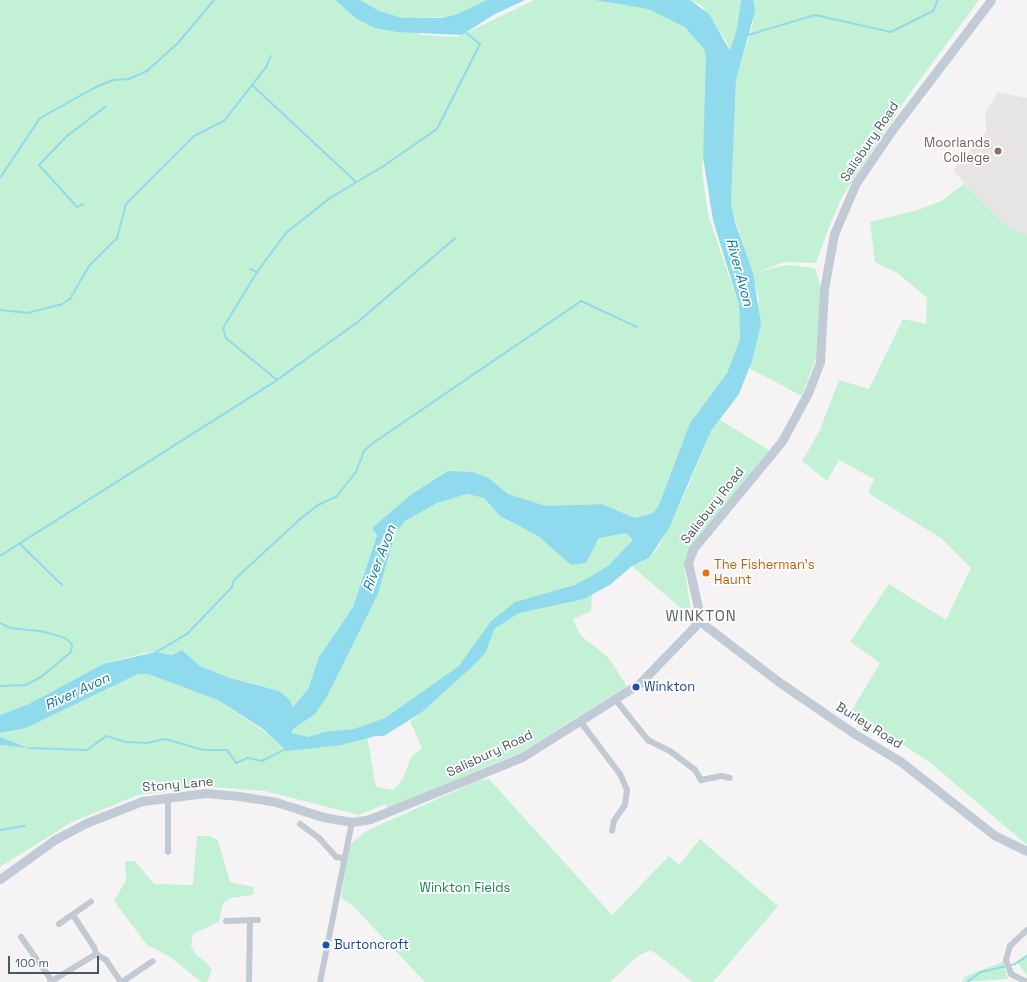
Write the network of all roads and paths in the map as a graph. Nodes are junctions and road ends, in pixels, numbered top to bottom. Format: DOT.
graph roads {
  1 [pos="991,0"];
  2 [pos="698,620"];
  3 [pos="615,699"];
  4 [pos="580,721"];
  5 [pos="730,778"];
  6 [pos="168,798"];
  7 [pos="352,822"];
  8 [pos="300,824"];
  9 [pos="612,831"];
  10 [pos="1027,851"];
  11 [pos="168,852"];
  12 [pos="344,858"];
  13 [pos="0,879"];
  14 [pos="91,902"];
  15 [pos="72,915"];
  16 [pos="226,920"];
  17 [pos="250,920"];
  18 [pos="258,920"];
  19 [pos="59,924"];
  20 [pos="1027,930"];
  21 [pos="21,937"];
  22 [pos="96,954"];
  23 [pos="153,961"];
  24 [pos="52,981"];
  25 [pos="121,982"];
  26 [pos="249,982"];
  27 [pos="320,982"];
  28 [pos="1027,982"];
  1 -- 2 [label="main road, Salisbury Road"];
  2 -- 3 [label="main road, Salisbury Road"];
  2 -- 10 [label="main road, Burley Road"];
  3 -- 4 [label="main road, Salisbury Road"];
  3 -- 5 [label="street"];
  4 -- 7 [label="main road, Salisbury Road"];
  4 -- 9 [label="street"];
  6 -- 7 [label="main road, Stony Lane"];
  6 -- 11 [label="street"];
  6 -- 13 [label="main road, Stony Lane"];
  7 -- 12 [label="street"];
  8 -- 12 [label="street"];
  12 -- 27 [label="street"];
  14 -- 15 [label="street"];
  15 -- 19 [label="street"];
  15 -- 22 [label="street"];
  16 -- 17 [label="street"];
  17 -- 18 [label="street"];
  17 -- 26 [label="street"];
  20 -- 28 [label="street"];
  21 -- 24 [label="street"];
  22 -- 24 [label="street"];
  22 -- 25 [label="street"];
  23 -- 25 [label="street"];
}
